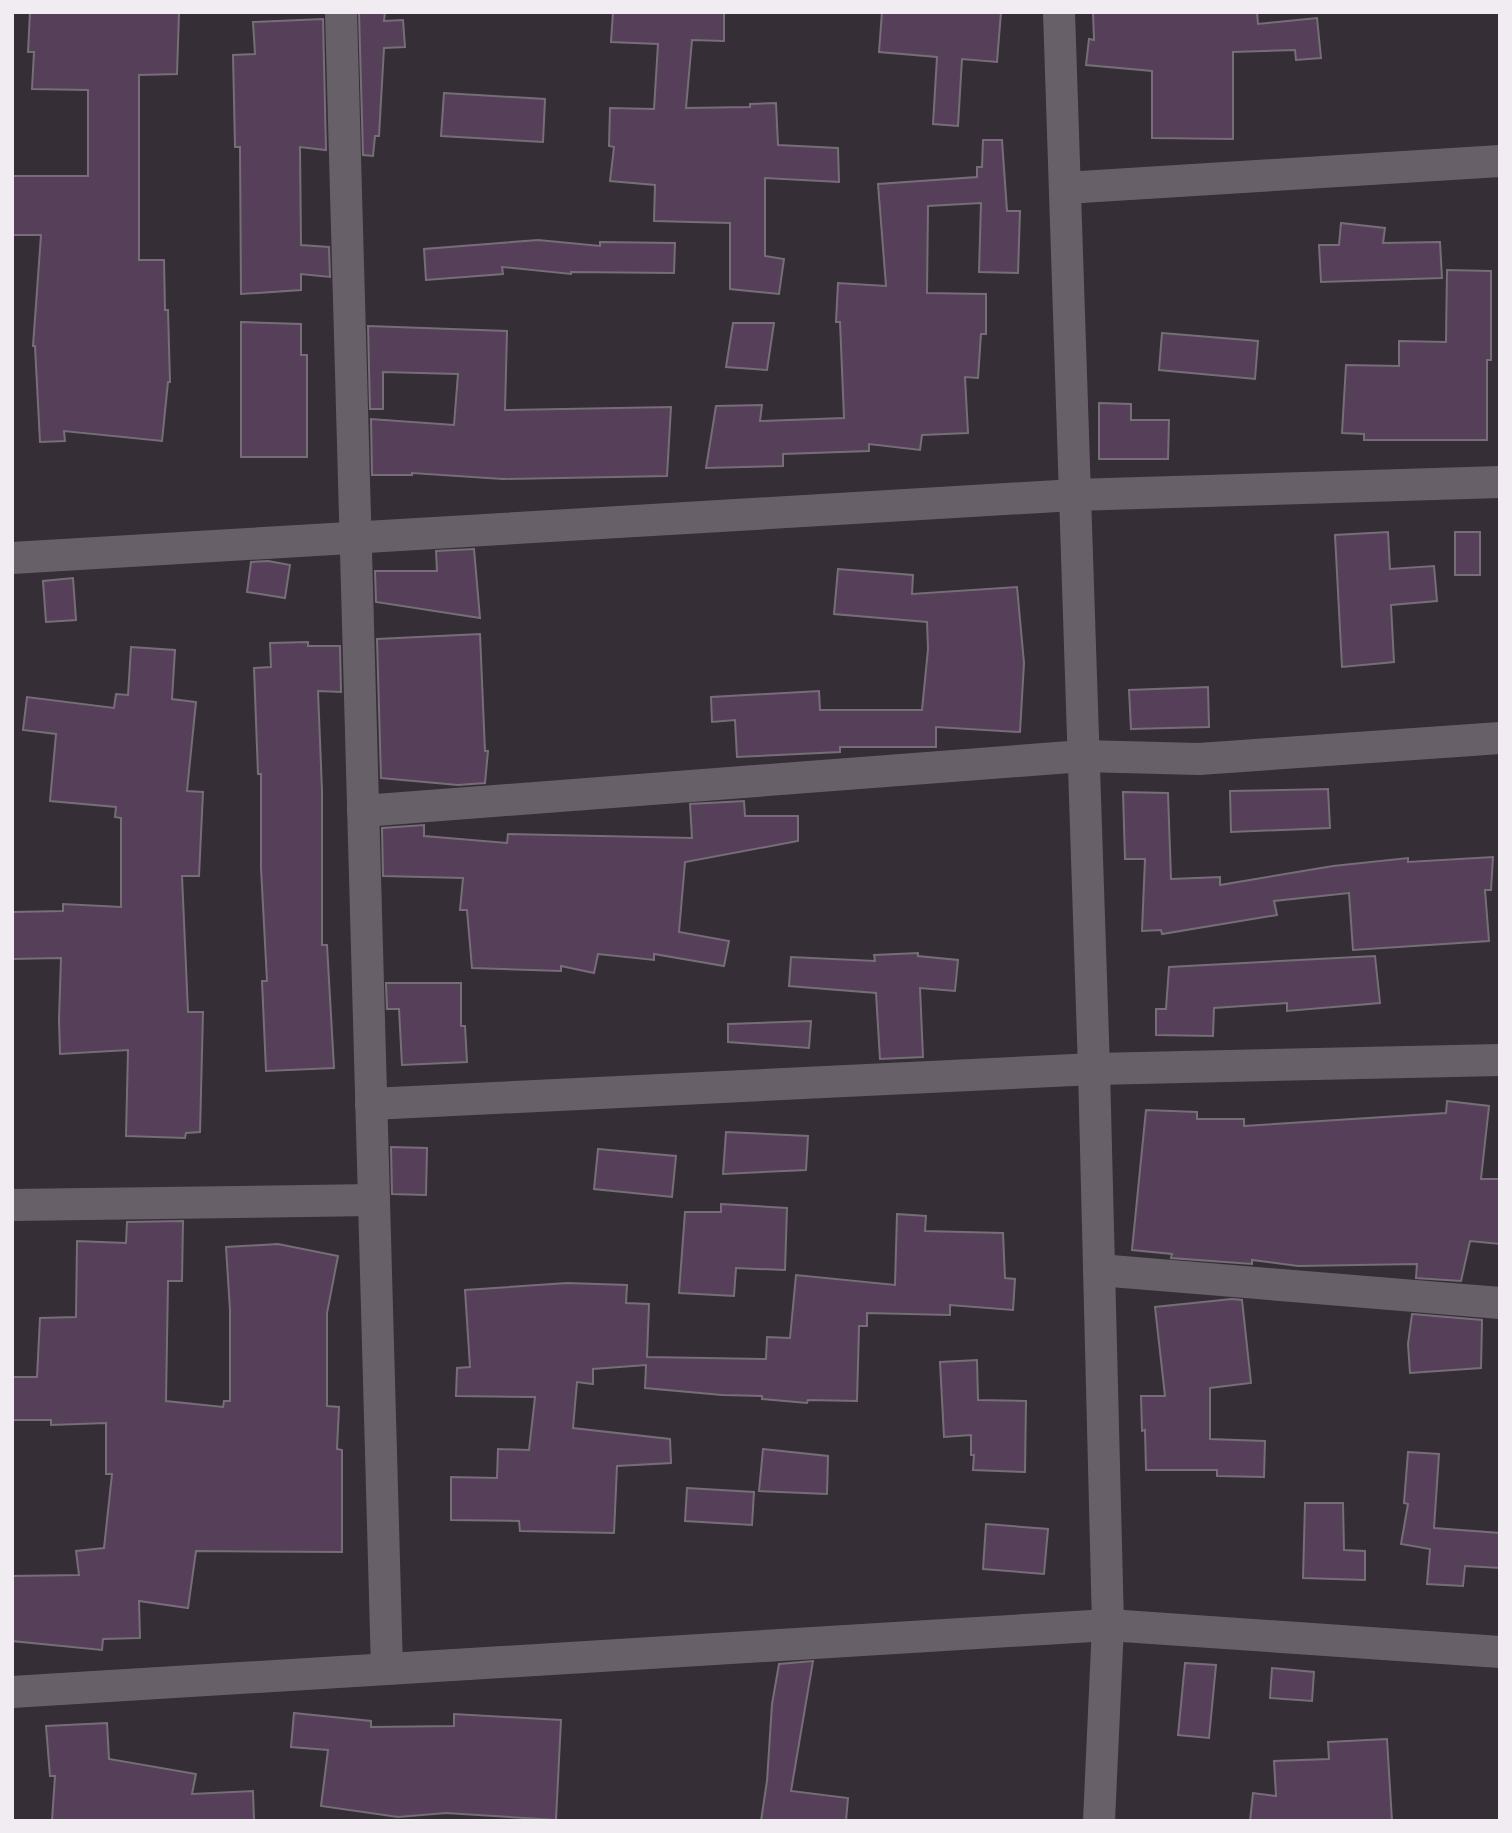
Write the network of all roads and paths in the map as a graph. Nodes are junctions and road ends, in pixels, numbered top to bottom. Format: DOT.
graph roads {
  1 [pos="341,12"];
  2 [pos="1059,12"];
  3 [pos="1500,161"];
  4 [pos="1065,188"];
  5 [pos="1500,482"];
  6 [pos="1074,495"];
  7 [pos="355,538"];
  8 [pos="12,558"];
  9 [pos="1500,738"];
  10 [pos="1083,756"];
  11 [pos="363,811"];
  12 [pos="1500,1060"];
  13 [pos="1094,1069"];
  14 [pos="371,1104"];
  15 [pos="374,1200"];
  16 [pos="12,1205"];
  17 [pos="1099,1270"];
  18 [pos="1500,1303"];
  19 [pos="1108,1625"];
  20 [pos="1500,1652"];
  21 [pos="387,1669"];
  22 [pos="12,1692"];
  23 [pos="1098,1821"];
  1 -- 7 [label="street"];
  2 -- 4 [label="street"];
  3 -- 4 [label="street"];
  4 -- 6 [label="street"];
  5 -- 6 [label="street"];
  6 -- 7 [label="street"];
  6 -- 10 [label="street"];
  7 -- 8 [label="street"];
  7 -- 11 [label="street"];
  9 -- 10 [label="street"];
  10 -- 11 [label="street"];
  10 -- 13 [label="street"];
  11 -- 14 [label="street"];
  12 -- 13 [label="street"];
  13 -- 14 [label="street"];
  13 -- 17 [label="street"];
  14 -- 15 [label="street"];
  15 -- 16 [label="street"];
  15 -- 21 [label="street"];
  17 -- 18 [label="street"];
  17 -- 19 [label="street"];
  19 -- 20 [label="street"];
  19 -- 21 [label="street"];
  19 -- 23 [label="street"];
  21 -- 22 [label="street"];
}
